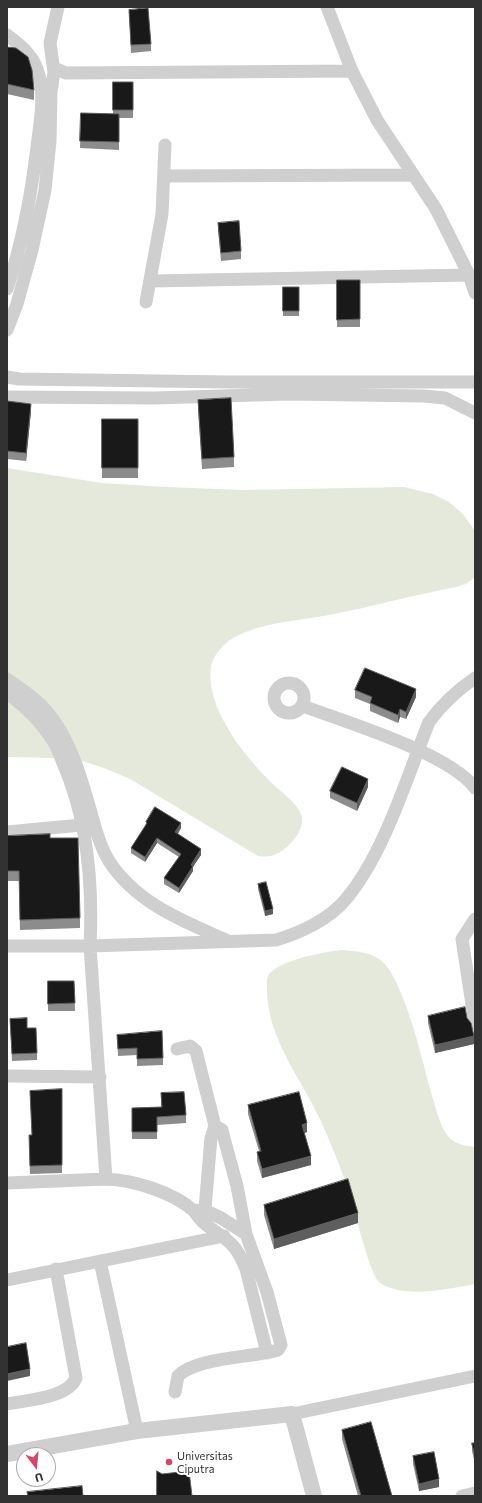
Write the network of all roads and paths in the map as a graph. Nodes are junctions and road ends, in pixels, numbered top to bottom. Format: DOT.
graph roads {
  1 [pos="58,7"];
  2 [pos="327,7"];
  3 [pos="7,35"];
  4 [pos="54,68"];
  5 [pos="352,71"];
  6 [pos="165,145"];
  7 [pos="413,175"];
  8 [pos="164,176"];
  9 [pos="469,275"];
  10 [pos="151,281"];
  11 [pos="7,289"];
  12 [pos="475,293"];
  13 [pos="146,302"];
  14 [pos="7,330"];
  15 [pos="7,377"];
  16 [pos="475,382"];
  17 [pos="7,397"];
  18 [pos="475,413"];
  19 [pos="475,678"];
  20 [pos="7,679"];
  21 [pos="7,693"];
  22 [pos="303,706"];
  23 [pos="418,750"];
  24 [pos="475,788"];
  25 [pos="88,824"];
  26 [pos="7,832"];
  27 [pos="475,919"];
  28 [pos="469,938"];
  29 [pos="229,941"];
  30 [pos="7,946"];
  31 [pos="90,946"];
  32 [pos="475,1024"];
  33 [pos="177,1049"];
  34 [pos="7,1076"];
  35 [pos="100,1077"];
  36 [pos="215,1126"];
  37 [pos="106,1179"];
  38 [pos="7,1184"];
  39 [pos="201,1215"];
  40 [pos="246,1234"];
  41 [pos="224,1236"];
  42 [pos="100,1261"];
  43 [pos="56,1269"];
  44 [pos="7,1280"];
  45 [pos="267,1353"];
  46 [pos="475,1376"];
  47 [pos="175,1392"];
  48 [pos="7,1404"];
  49 [pos="292,1414"];
  50 [pos="137,1431"];
  51 [pos="7,1454"];
  52 [pos="475,1493"];
  53 [pos="314,1496"];
  54 [pos="462,1496"];
  1 -- 4 [label="street"];
  2 -- 5 [label="street"];
  3 -- 11 [label="street"];
  4 -- 5 [label="street"];
  4 -- 14 [label="street"];
  5 -- 7 [label="street"];
  6 -- 8 [label="street"];
  7 -- 8 [label="street"];
  7 -- 9 [label="street"];
  8 -- 10 [label="street"];
  9 -- 10 [label="street"];
  9 -- 12 [label="street"];
  10 -- 13 [label="street"];
  15 -- 16 [label="street"];
  17 -- 18 [label="street"];
  19 -- 23 [label="street"];
  20 -- 25 [label="street"];
  21 -- 25 [label="street"];
  22 -- 23 [label="street"];
  23 -- 24 [label="street"];
  23 -- 29 [label="street"];
  25 -- 26 [label="street"];
  25 -- 29 [label="street"];
  25 -- 31 [label="street"];
  27 -- 28 [label="street"];
  28 -- 32 [label="street"];
  29 -- 31 [label="street"];
  30 -- 31 [label="street"];
  31 -- 35 [label="street"];
  33 -- 36 [label="street"];
  34 -- 35 [label="street"];
  35 -- 37 [label="street"];
  36 -- 39 [label="street"];
  36 -- 40 [label="street"];
  37 -- 38 [label="street"];
  37 -- 39 [label="street"];
  39 -- 40 [label="street"];
  39 -- 41 [label="street"];
  40 -- 45 [label="street"];
  41 -- 42 [label="street"];
  41 -- 45 [label="street"];
  42 -- 43 [label="street"];
  42 -- 50 [label="street"];
  43 -- 44 [label="street"];
  43 -- 48 [label="street"];
  45 -- 47 [label="street"];
  46 -- 49 [label="street"];
  49 -- 50 [label="street"];
  49 -- 53 [label="street"];
  50 -- 51 [label="street"];
  52 -- 54 [label="street"];
}
